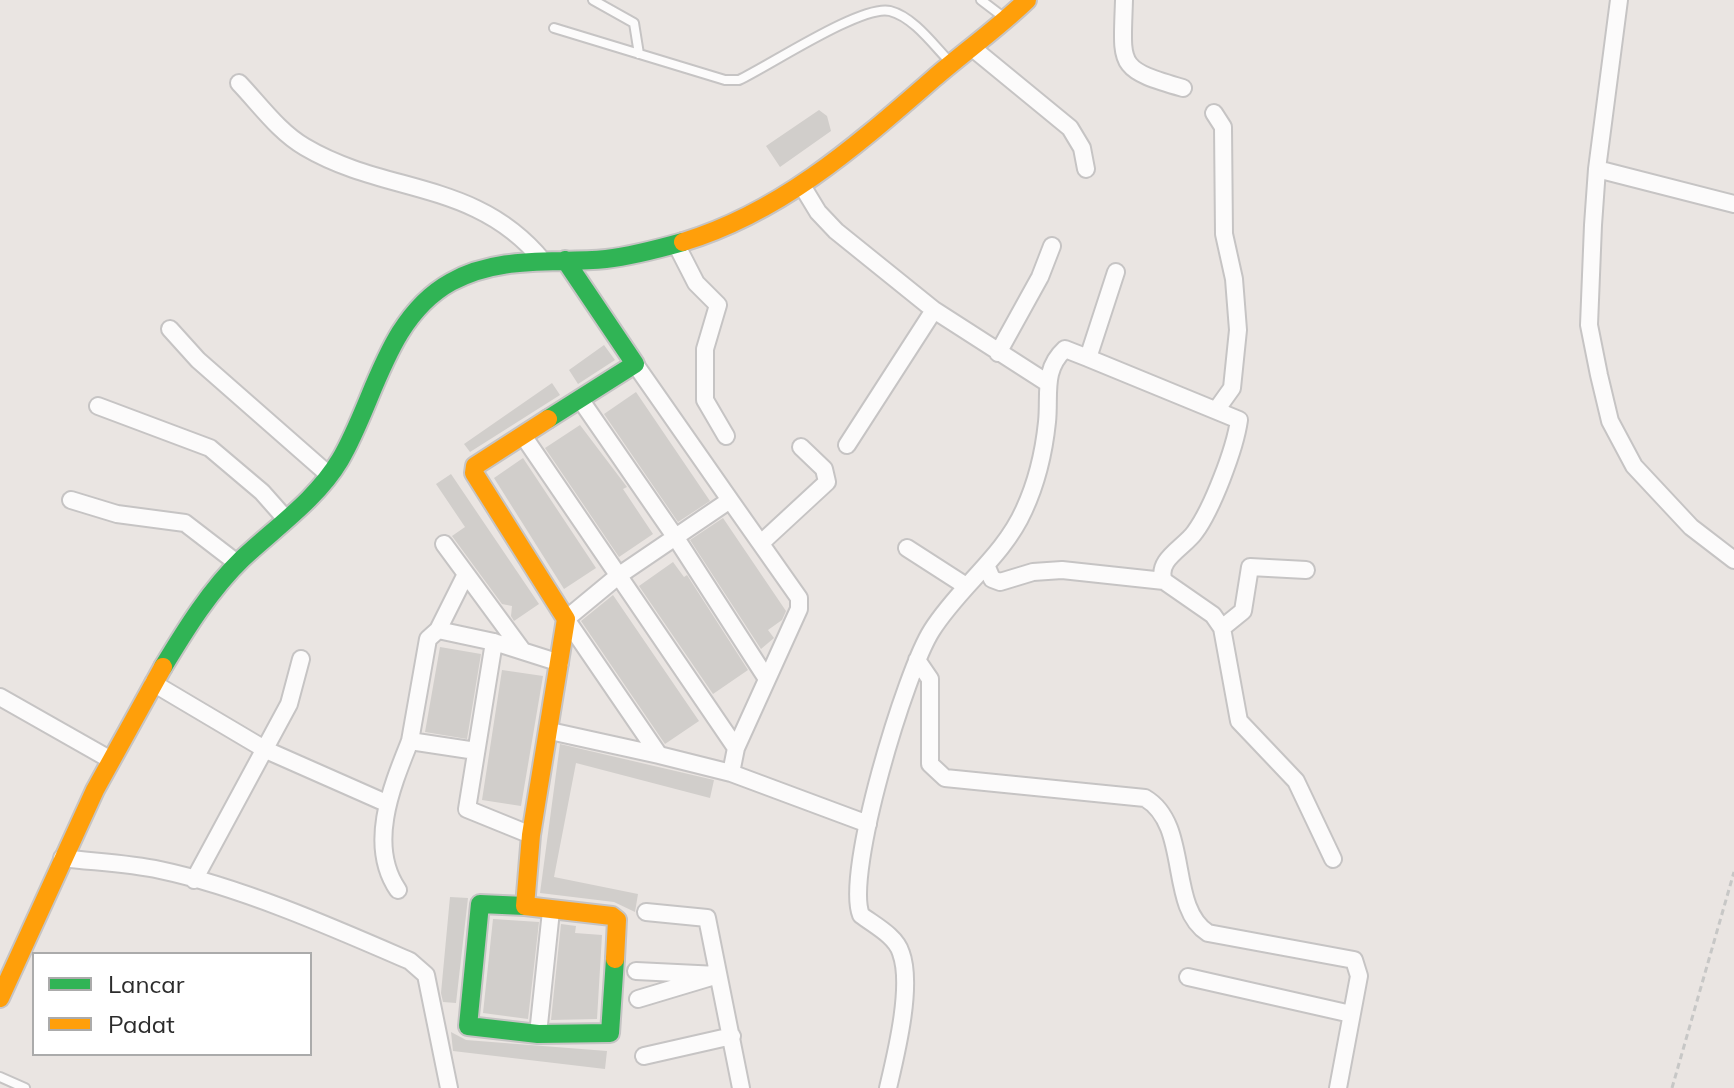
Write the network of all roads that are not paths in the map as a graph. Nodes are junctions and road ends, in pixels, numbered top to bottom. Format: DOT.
graph roads {
  1 [pos="593,0"];
  2 [pos="981,0"];
  3 [pos="1027,0"];
  4 [pos="1124,0"];
  5 [pos="1619,0"];
  6 [pos="1007,19"];
  7 [pos="554,28"];
  8 [pos="975,50"];
  9 [pos="639,54"];
  10 [pos="952,64"];
  11 [pos="239,83"];
  12 [pos="1183,88"];
  13 [pos="1214,113"];
  14 [pos="1086,169"];
  15 [pos="1597,169"];
  16 [pos="801,184"];
  17 [pos="1734,204"];
  18 [pos="676,244"];
  19 [pos="1052,246"];
  20 [pos="565,260"];
  21 [pos="543,261"];
  22 [pos="1116,272"];
  23 [pos="934,310"];
  24 [pos="170,329"];
  25 [pos="998,353"];
  26 [pos="1088,358"];
  27 [pos="635,364"];
  28 [pos="1046,382"];
  29 [pos="580,399"];
  30 [pos="98,406"];
  31 [pos="1217,409"];
  32 [pos="726,436"];
  33 [pos="524,437"];
  34 [pos="847,445"];
  35 [pos="801,447"];
  36 [pos="329,475"];
  37 [pos="71,500"];
  38 [pos="730,500"];
  39 [pos="285,518"];
  40 [pos="676,538"];
  41 [pos="761,543"];
  42 [pos="444,544"];
  43 [pos="907,548"];
  44 [pos="1734,560"];
  45 [pos="237,563"];
  46 [pos="986,565"];
  47 [pos="1306,570"];
  48 [pos="465,576"];
  49 [pos="618,576"];
  50 [pos="1164,581"];
  51 [pos="966,586"];
  52 [pos="566,619"];
  53 [pos="1222,628"];
  54 [pos="438,630"];
  55 [pos="494,642"];
  56 [pos="522,650"];
  57 [pos="301,659"];
  58 [pos="917,660"];
  59 [pos="560,663"];
  60 [pos="767,679"];
  61 [pos="153,683"];
  62 [pos="0,697"];
  63 [pos="550,731"];
  64 [pos="410,741"];
  65 [pos="736,748"];
  66 [pos="266,750"];
  67 [pos="476,751"];
  68 [pos="659,755"];
  69 [pos="111,760"];
  70 [pos="731,773"];
  71 [pos="386,803"];
  72 [pos="868,824"];
  73 [pos="531,835"];
  74 [pos="62,858"];
  75 [pos="1333,859"];
  76 [pos="194,880"];
  77 [pos="398,890"];
  78 [pos="525,906"];
  79 [pos="551,911"];
  80 [pos="646,912"];
  81 [pos="636,971"];
  82 [pos="718,975"];
  83 [pos="1188,977"];
  84 [pos="0,998"];
  85 [pos="638,999"];
  86 [pos="1351,1014"];
  87 [pos="538,1034"];
  88 [pos="732,1036"];
  89 [pos="644,1056"];
  90 [pos="0,1077"];
  91 [pos="25,1088"];
  92 [pos="449,1088"];
  93 [pos="741,1088"];
  94 [pos="888,1088"];
  95 [pos="1338,1088"];
  1 -- 9 [label="lane"];
  2 -- 6 [label="lane"];
  3 -- 6 [label="street"];
  4 -- 12 [label="street"];
  5 -- 15 [label="street"];
  6 -- 8 [label="street"];
  7 -- 9 [label="lane"];
  8 -- 10 [label="street"];
  8 -- 14 [label="street"];
  9 -- 10 [label="lane"];
  10 -- 16 [label="street"];
  11 -- 21 [label="street"];
  13 -- 31 [label="street"];
  15 -- 17 [label="street"];
  15 -- 44 [label="street"];
  16 -- 18 [label="street"];
  16 -- 23 [label="street"];
  18 -- 20 [label="street"];
  18 -- 32 [label="street"];
  19 -- 25 [label="street"];
  20 -- 21 [label="street"];
  20 -- 27 [label="street"];
  21 -- 36 [label="street"];
  22 -- 26 [label="street"];
  23 -- 25 [label="street"];
  23 -- 34 [label="street"];
  24 -- 36 [label="street"];
  25 -- 28 [label="street"];
  26 -- 28 [label="street"];
  26 -- 31 [label="street"];
  27 -- 29 [label="street"];
  27 -- 38 [label="street"];
  28 -- 46 [label="street"];
  29 -- 33 [label="street"];
  29 -- 40 [label="street"];
  30 -- 39 [label="street"];
  31 -- 50 [label="street"];
  33 -- 49 [label="street"];
  33 -- 52 [label="street"];
  35 -- 41 [label="street"];
  36 -- 39 [label="street"];
  37 -- 45 [label="street"];
  38 -- 40 [label="street"];
  38 -- 41 [label="street"];
  39 -- 45 [label="street"];
  40 -- 49 [label="street"];
  40 -- 60 [label="street"];
  41 -- 60 [label="street"];
  42 -- 48 [label="street"];
  43 -- 51 [label="street"];
  45 -- 61 [label="street"];
  46 -- 50 [label="street"];
  46 -- 51 [label="street"];
  47 -- 53 [label="street"];
  48 -- 54 [label="street"];
  48 -- 56 [label="street"];
  49 -- 52 [label="street"];
  49 -- 65 [label="street"];
  50 -- 53 [label="street"];
  51 -- 58 [label="street"];
  52 -- 59 [label="street"];
  52 -- 68 [label="street"];
  53 -- 75 [label="street"];
  54 -- 55 [label="street"];
  54 -- 64 [label="street"];
  55 -- 56 [label="street"];
  55 -- 67 [label="street"];
  56 -- 59 [label="street"];
  57 -- 66 [label="street"];
  58 -- 72 [label="street"];
  58 -- 86 [label="street"];
  59 -- 63 [label="street"];
  60 -- 65 [label="street"];
  61 -- 66 [label="street"];
  61 -- 69 [label="street"];
  62 -- 69 [label="street"];
  63 -- 68 [label="street"];
  63 -- 73 [label="street"];
  64 -- 67 [label="street"];
  64 -- 71 [label="street"];
  65 -- 70 [label="street"];
  66 -- 71 [label="street"];
  66 -- 76 [label="street"];
  67 -- 73 [label="street"];
  68 -- 70 [label="street"];
  69 -- 74 [label="street"];
  70 -- 72 [label="street"];
  71 -- 77 [label="street"];
  72 -- 94 [label="street"];
  73 -- 78 [label="street"];
  74 -- 76 [label="street"];
  74 -- 84 [label="street"];
  76 -- 92 [label="street"];
  78 -- 79 [label="street"];
  78 -- 87 [label="street"];
  79 -- 87 [label="street"];
  79 -- 87 [label="street"];
  80 -- 82 [label="street"];
  81 -- 82 [label="street"];
  82 -- 85 [label="street"];
  82 -- 88 [label="street"];
  83 -- 86 [label="street"];
  86 -- 95 [label="street"];
  88 -- 89 [label="street"];
  88 -- 93 [label="street"];
  90 -- 91 [label="lane"];
}
